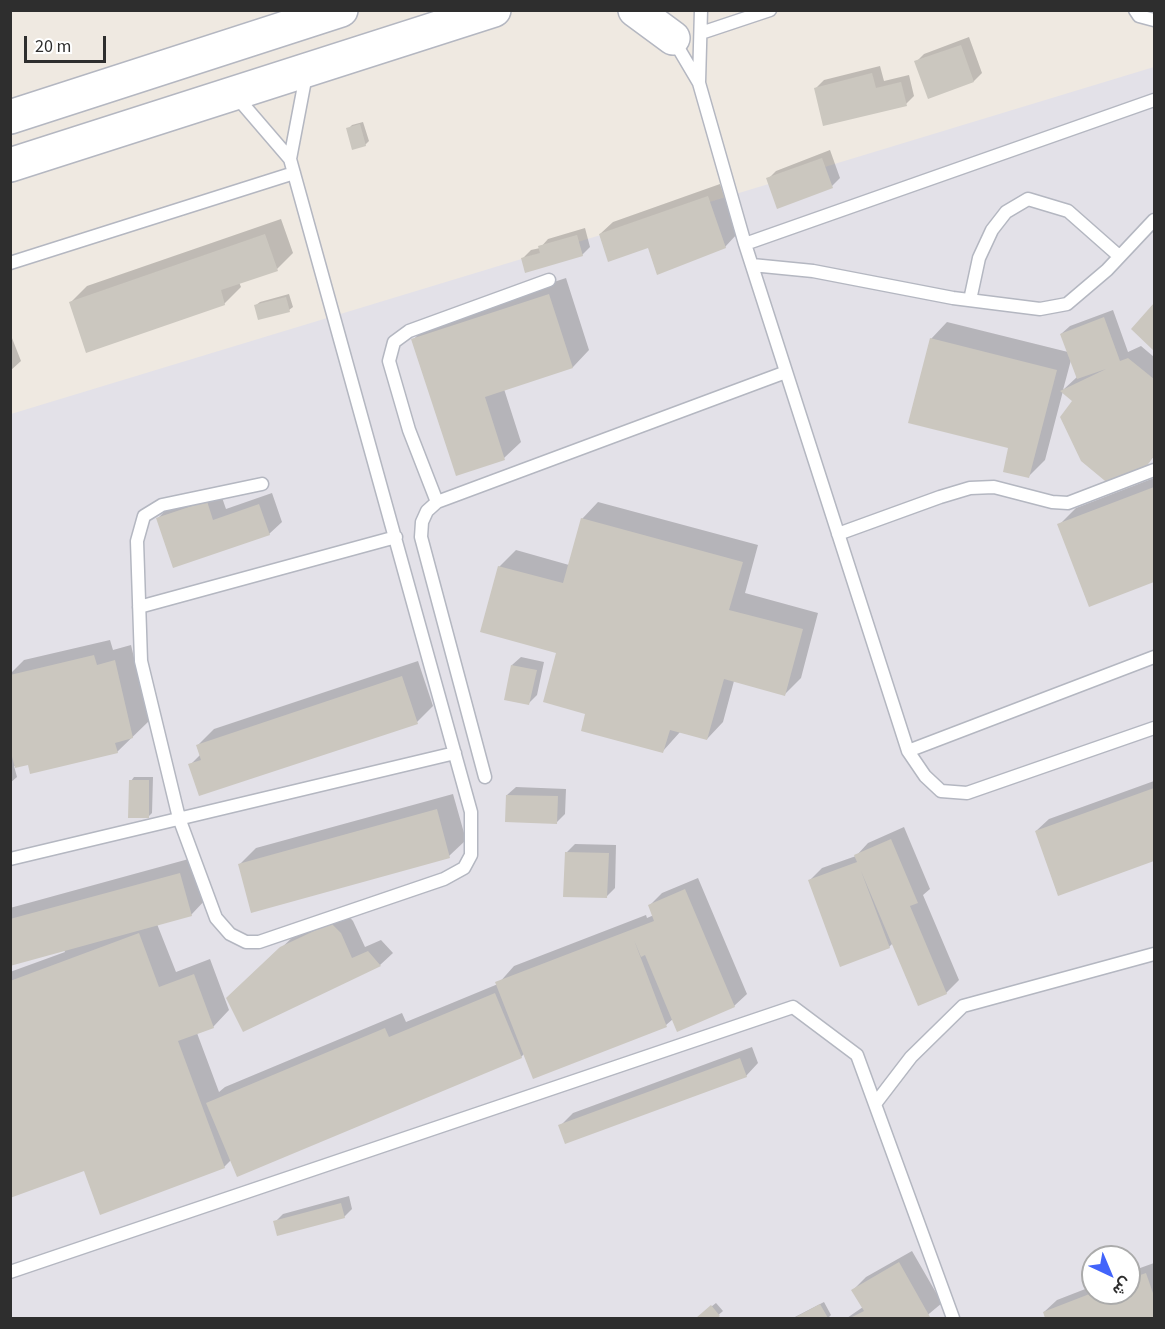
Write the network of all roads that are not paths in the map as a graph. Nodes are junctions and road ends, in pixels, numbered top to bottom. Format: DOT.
graph roads {
  1 [pos="341,10"];
  2 [pos="494,10"];
  3 [pos="635,10"];
  4 [pos="701,10"];
  5 [pos="770,10"];
  6 [pos="1135,10"];
  7 [pos="1155,20"];
  8 [pos="680,30"];
  9 [pos="307,71"];
  10 [pos="699,83"];
  11 [pos="234,94"];
  12 [pos="1155,100"];
  13 [pos="10,117"];
  14 [pos="290,159"];
  15 [pos="10,165"];
  16 [pos="294,173"];
  17 [pos="1155,220"];
  18 [pos="745,244"];
  19 [pos="1119,256"];
  20 [pos="10,263"];
  21 [pos="752,265"];
  22 [pos="549,280"];
  23 [pos="970,300"];
  24 [pos="786,372"];
  25 [pos="1155,470"];
  26 [pos="262,484"];
  27 [pos="437,502"];
  28 [pos="838,534"];
  29 [pos="396,537"];
  30 [pos="140,607"];
  31 [pos="1155,657"];
  32 [pos="1155,728"];
  33 [pos="908,751"];
  34 [pos="455,753"];
  35 [pos="485,777"];
  36 [pos="179,818"];
  37 [pos="10,859"];
  38 [pos="1155,954"];
  39 [pos="875,1104"];
  40 [pos="10,1272"];
  41 [pos="953,1318"];
  1 -- 13 [label="main road"];
  2 -- 9 [label="main road"];
  3 -- 8 [label="main road"];
  4 -- 8 [label="lane"];
  5 -- 8 [label="lane"];
  6 -- 7 [label="lane"];
  8 -- 10 [label="lane"];
  8 -- 10 [label="lane"];
  9 -- 11 [label="main road"];
  9 -- 14 [label="lane"];
  10 -- 18 [label="lane"];
  11 -- 14 [label="lane"];
  11 -- 15 [label="main road"];
  12 -- 18 [label="lane"];
  14 -- 16 [label="lane"];
  16 -- 20 [label="lane"];
  16 -- 29 [label="lane"];
  17 -- 19 [label="lane"];
  18 -- 21 [label="lane"];
  19 -- 23 [label="lane"];
  19 -- 23 [label="lane"];
  21 -- 23 [label="lane"];
  21 -- 24 [label="lane"];
  22 -- 27 [label="lane"];
  24 -- 27 [label="lane"];
  24 -- 28 [label="lane"];
  25 -- 28 [label="lane"];
  26 -- 30 [label="lane"];
  27 -- 35 [label="lane"];
  28 -- 33 [label="lane"];
  29 -- 30 [label="lane"];
  29 -- 34 [label="lane"];
  30 -- 36 [label="lane"];
  31 -- 33 [label="lane"];
  32 -- 33 [label="lane"];
  34 -- 36 [label="lane"];
  34 -- 36 [label="lane"];
  36 -- 37 [label="lane"];
  38 -- 39 [label="lane"];
  39 -- 40 [label="lane"];
  39 -- 41 [label="lane"];
}
